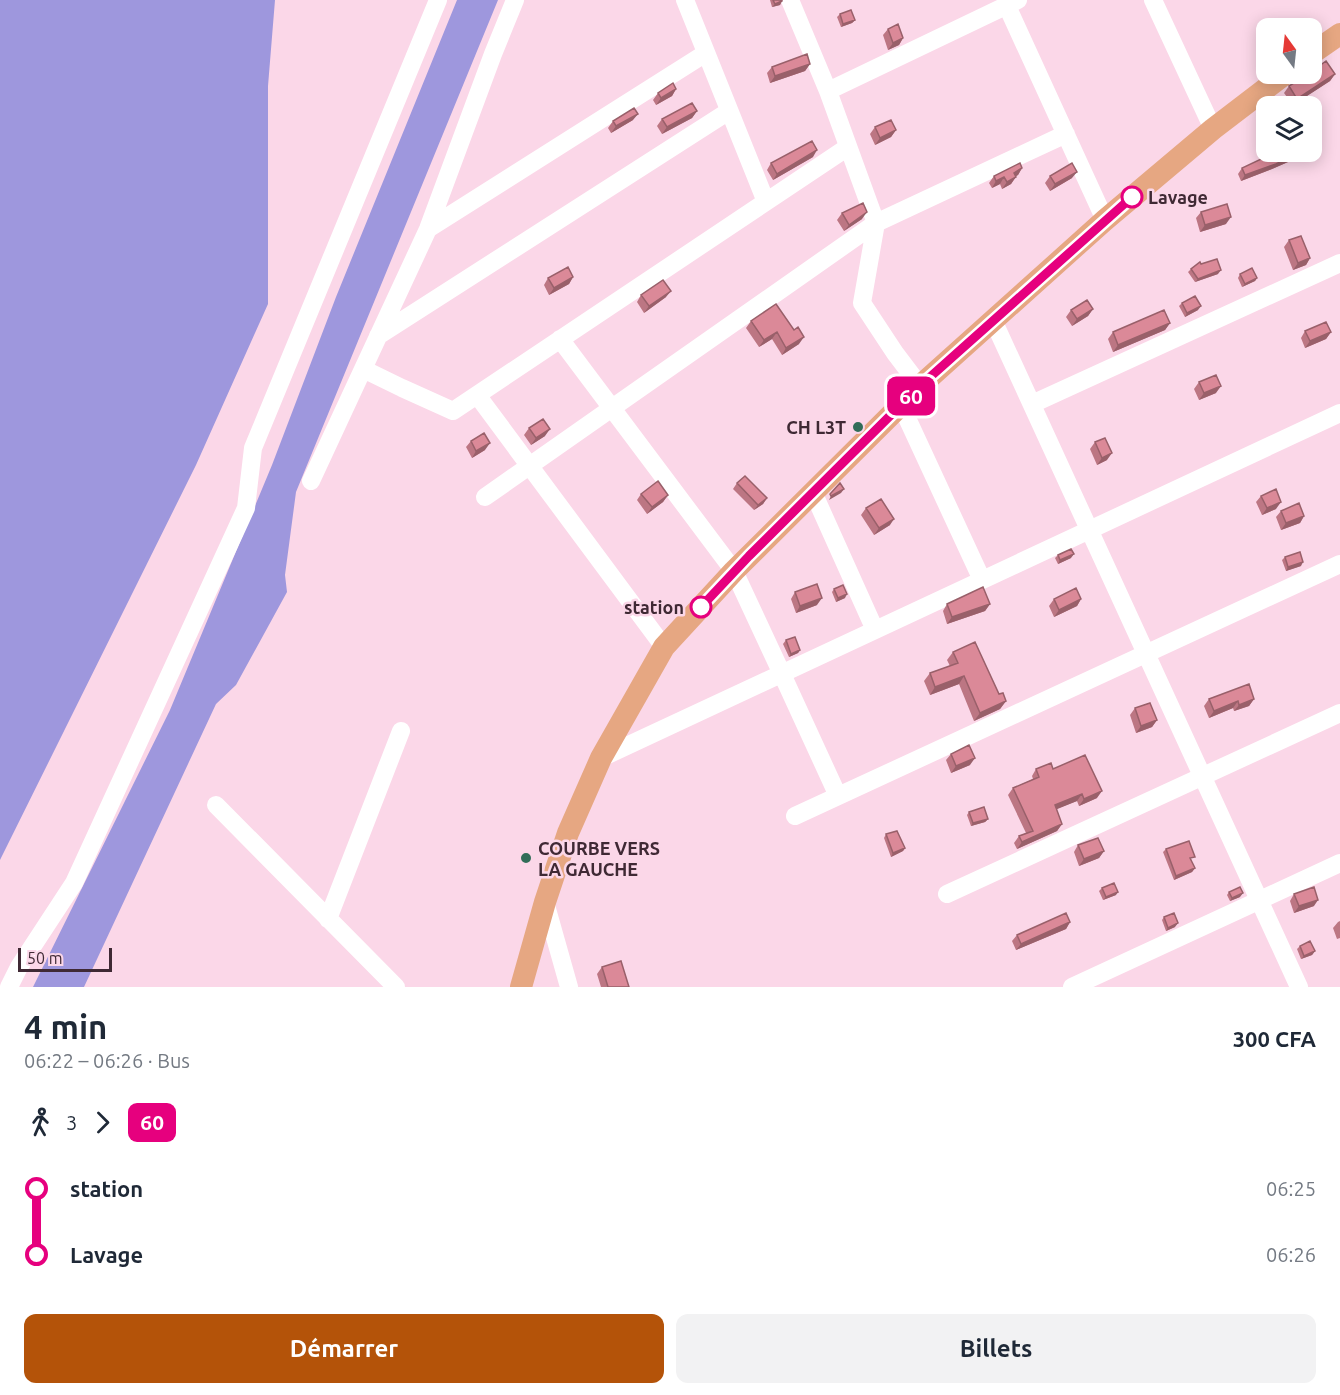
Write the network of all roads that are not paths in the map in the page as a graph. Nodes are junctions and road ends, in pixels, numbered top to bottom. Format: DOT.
graph roads {
  1 [pos="438,0"];
  2 [pos="515,0"];
  3 [pos="685,0"];
  4 [pos="790,0"];
  5 [pos="1153,0"];
  6 [pos="1012,3"];
  7 [pos="1340,34"];
  8 [pos="1322,46"];
  9 [pos="706,53"];
  10 [pos="1272,84"];
  11 [pos="828,92"];
  12 [pos="729,111"];
  13 [pos="1213,129"];
  14 [pos="1066,134"];
  15 [pos="848,147"];
  16 [pos="766,202"];
  17 [pos="1106,220"];
  18 [pos="876,223"];
  19 [pos="428,228"];
  20 [pos="1340,262"];
  21 [pos="993,320"];
  22 [pos="378,336"];
  23 [pos="560,339"];
  24 [pos="363,369"];
  25 [pos="920,386"];
  26 [pos="477,395"];
  27 [pos="1032,404"];
  28 [pos="901,405"];
  29 [pos="612,408"];
  30 [pos="1340,413"];
  31 [pos="529,466"];
  32 [pos="311,481"];
  33 [pos="813,492"];
  34 [pos="485,497"];
  35 [pos="1089,530"];
  36 [pos="1340,564"];
  37 [pos="734,572"];
  38 [pos="982,580"];
  39 [pos="875,630"];
  40 [pos="664,647"];
  41 [pos="1146,654"];
  42 [pos="782,674"];
  43 [pos="1340,713"];
  44 [pos="401,731"];
  45 [pos="601,758"];
  46 [pos="1202,777"];
  47 [pos="838,796"];
  48 [pos="216,805"];
  49 [pos="795,816"];
  50 [pos="1340,864"];
  51 [pos="947,894"];
  52 [pos="1259,901"];
  53 [pos="545,902"];
  54 [pos="328,919"];
  55 [pos="9,987"];
  56 [pos="396,987"];
  57 [pos="521,987"];
  58 [pos="569,987"];
  59 [pos="1072,987"];
  60 [pos="1299,987"];
  1 -- 55 [label="street"];
  2 -- 19 [label="street"];
  3 -- 9 [label="street"];
  4 -- 11 [label="street"];
  5 -- 13 [label="street"];
  6 -- 11 [label="street"];
  6 -- 14 [label="street"];
  7 -- 8 [label="main road"];
  9 -- 12 [label="street"];
  9 -- 19 [label="street"];
  10 -- 13 [label="main road"];
  11 -- 15 [label="street"];
  12 -- 16 [label="street"];
  12 -- 22 [label="street"];
  13 -- 17 [label="main road"];
  14 -- 17 [label="street"];
  14 -- 18 [label="street"];
  15 -- 16 [label="street"];
  15 -- 18 [label="street"];
  16 -- 23 [label="street"];
  17 -- 21 [label="main road"];
  18 -- 25 [label="street"];
  18 -- 29 [label="street"];
  19 -- 22 [label="street"];
  20 -- 27 [label="street"];
  21 -- 25 [label="main road"];
  21 -- 27 [label="street"];
  22 -- 24 [label="street"];
  23 -- 26 [label="street"];
  23 -- 29 [label="street"];
  24 -- 26 [label="street"];
  24 -- 32 [label="street"];
  25 -- 28 [label="main road"];
  26 -- 31 [label="street"];
  27 -- 35 [label="street"];
  28 -- 33 [label="main road"];
  28 -- 38 [label="street"];
  29 -- 31 [label="street"];
  29 -- 37 [label="street"];
  30 -- 35 [label="street"];
  31 -- 34 [label="street"];
  31 -- 40 [label="street"];
  33 -- 37 [label="main road"];
  33 -- 39 [label="street"];
  35 -- 38 [label="street"];
  35 -- 41 [label="street"];
  36 -- 41 [label="street"];
  37 -- 40 [label="main road"];
  37 -- 42 [label="street"];
  38 -- 39 [label="street"];
  39 -- 42 [label="street"];
  40 -- 45 [label="main road"];
  41 -- 46 [label="street"];
  41 -- 47 [label="street"];
  42 -- 45 [label="street"];
  42 -- 47 [label="street"];
  43 -- 46 [label="street"];
  44 -- 54 [label="street"];
  45 -- 53 [label="main road"];
  46 -- 51 [label="street"];
  46 -- 52 [label="street"];
  47 -- 49 [label="street"];
  48 -- 54 [label="street"];
  50 -- 52 [label="street"];
  52 -- 59 [label="street"];
  52 -- 60 [label="street"];
  53 -- 57 [label="main road"];
  53 -- 58 [label="street"];
  54 -- 56 [label="street"];
}
